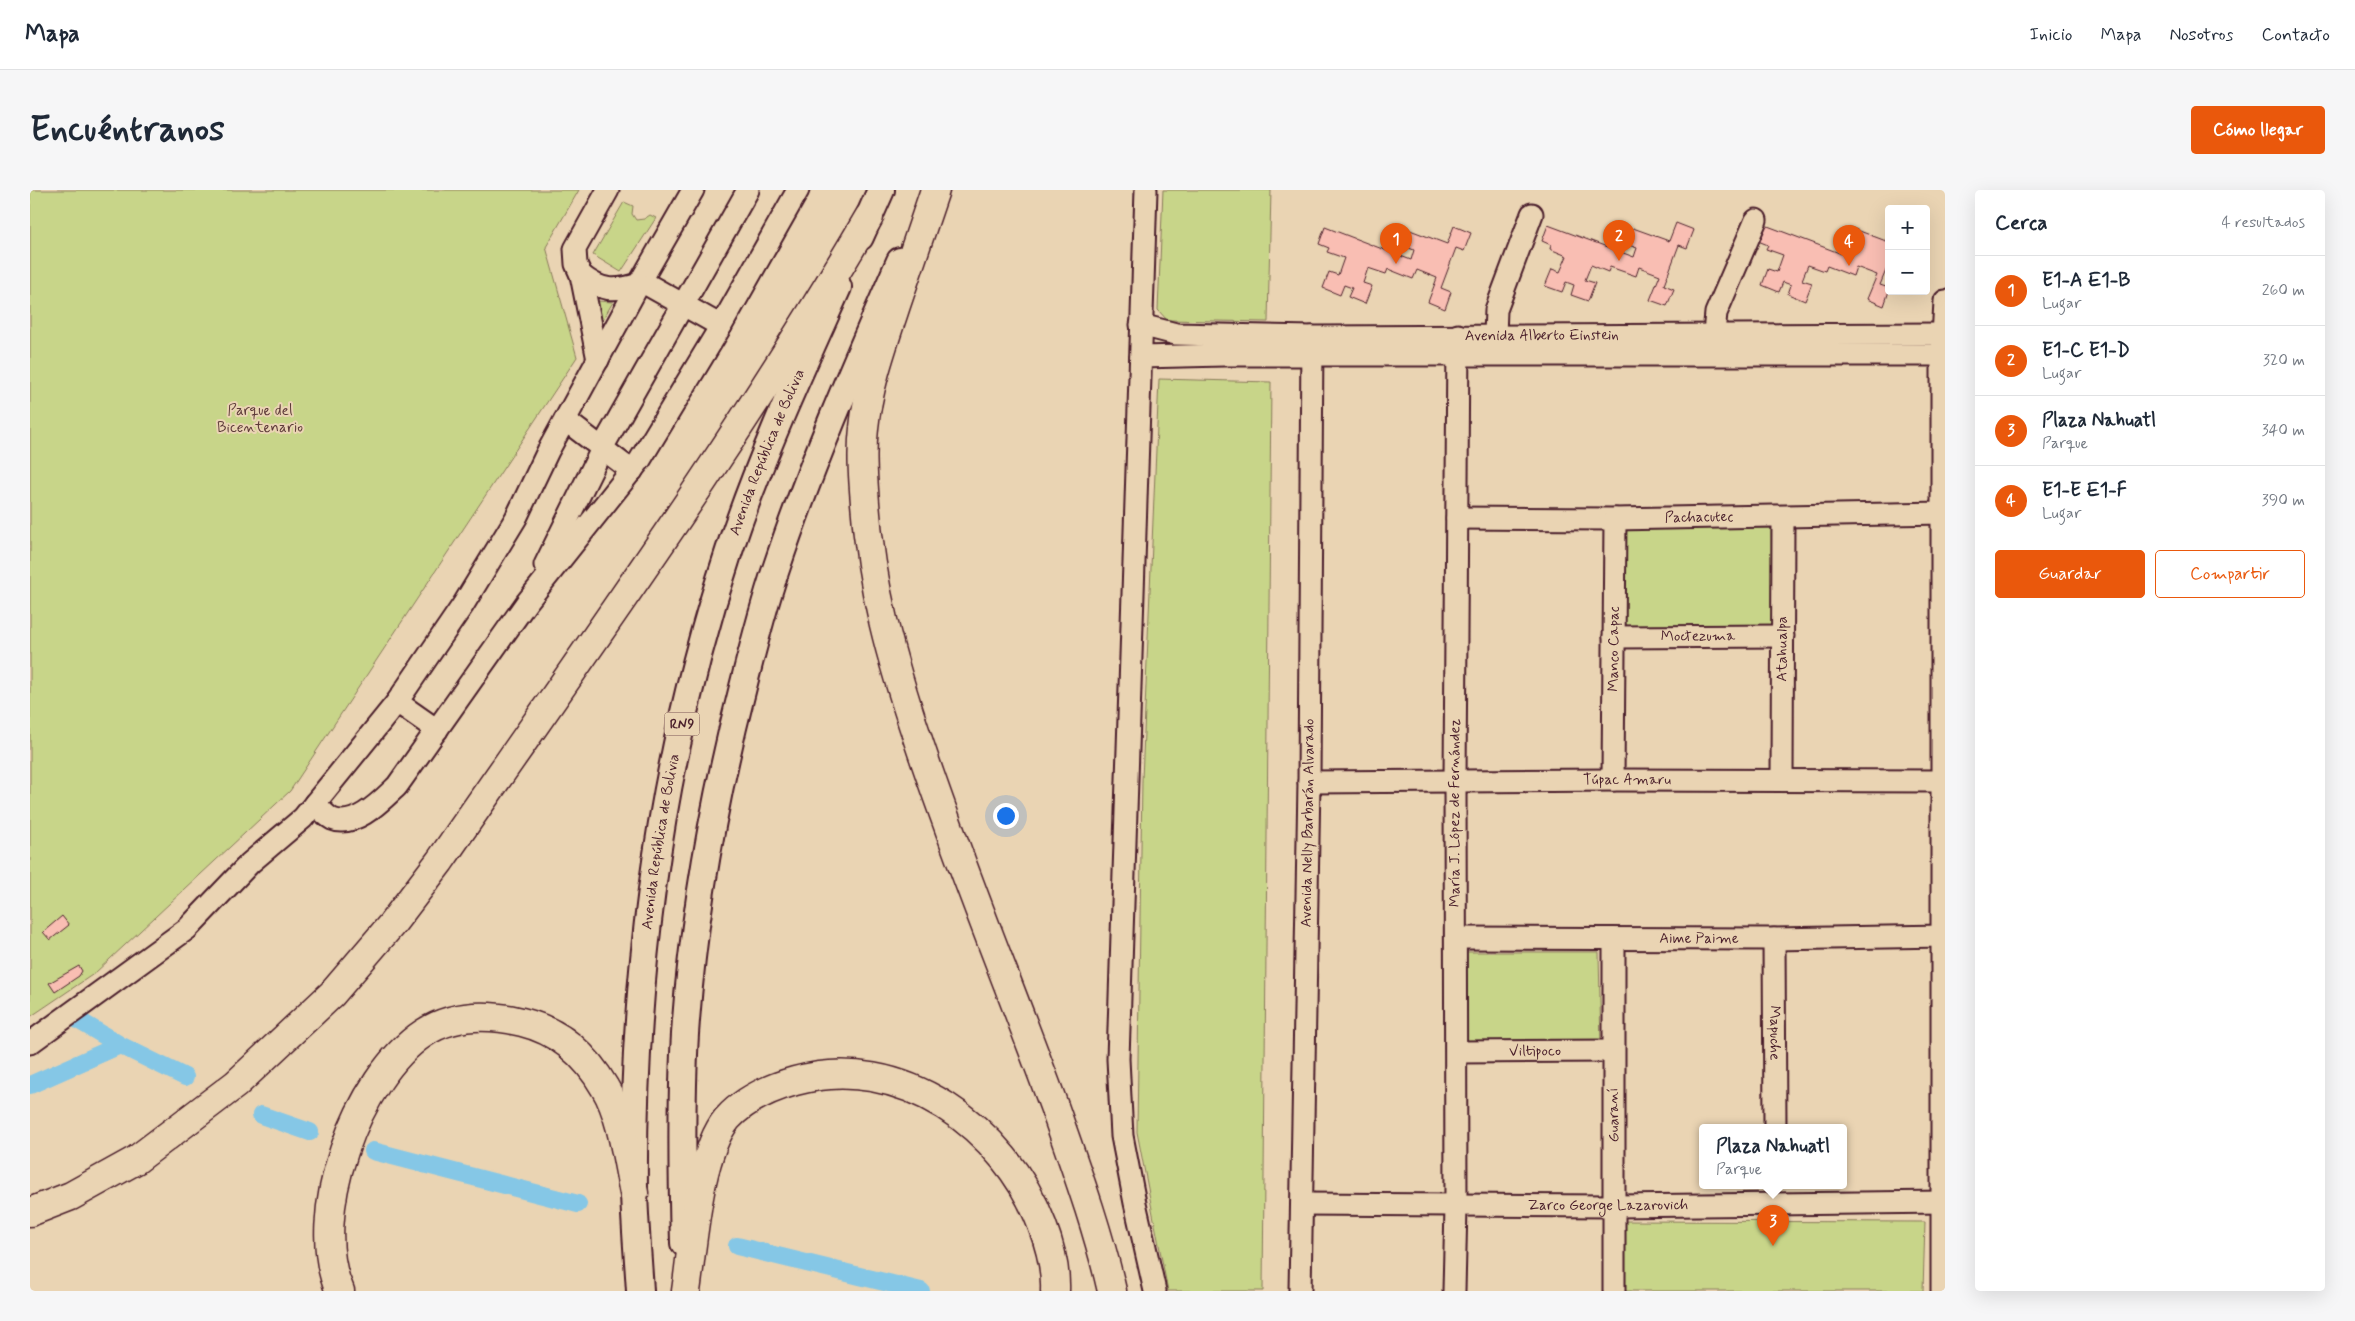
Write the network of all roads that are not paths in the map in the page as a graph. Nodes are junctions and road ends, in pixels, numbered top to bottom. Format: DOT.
graph roads {
  1 [pos="608,190"];
  2 [pos="693,190"];
  3 [pos="748,190"];
  4 [pos="881,190"];
  5 [pos="930,190"];
  6 [pos="936,190"];
  7 [pos="1146,190"];
  8 [pos="790,193"];
  9 [pos="1532,214"];
  10 [pos="869,218"];
  11 [pos="1756,220"];
  12 [pos="581,275"];
  13 [pos="640,283"];
  14 [pos="1945,301"];
  15 [pos="683,306"];
  16 [pos="721,326"];
  17 [pos="1141,326"];
  18 [pos="1714,333"];
  19 [pos="1495,335"];
  20 [pos="1944,344"];
  21 [pos="1457,345"];
  22 [pos="1312,347"];
  23 [pos="1141,357"];
  24 [pos="598,360"];
  25 [pos="565,420"];
  26 [pos="602,448"];
  27 [pos="632,471"];
  28 [pos="1943,513"];
  29 [pos="1783,517"];
  30 [pos="1458,518"];
  31 [pos="1615,519"];
  32 [pos="527,602"];
  33 [pos="1783,636"];
  34 [pos="1614,637"];
  35 [pos="396,702"];
  36 [pos="437,730"];
  37 [pos="1455,780"];
  38 [pos="1613,780"];
  39 [pos="1782,780"];
  40 [pos="1943,781"];
  41 [pos="1308,782"];
  42 [pos="315,803"];
  43 [pos="1943,936"];
  44 [pos="1457,938"];
  45 [pos="1614,939"];
  46 [pos="1774,939"];
  47 [pos="30,1044"];
  48 [pos="1613,1051"];
  49 [pos="1457,1052"];
  50 [pos="1775,1124"];
  51 [pos="634,1193"];
  52 [pos="1775,1195"];
  53 [pos="1943,1202"];
  54 [pos="1302,1204"];
  55 [pos="1615,1206"];
  56 [pos="1456,1207"];
  57 [pos="30,1212"];
  58 [pos="340,1291"];
  59 [pos="640,1291"];
  60 [pos="686,1291"];
  61 [pos="1055,1291"];
  62 [pos="1112,1291"];
  63 [pos="1155,1291"];
  64 [pos="1300,1291"];
  65 [pos="1454,1291"];
  66 [pos="1614,1291"];
  67 [pos="1942,1291"];
  1 -- 12 [label="street"];
  2 -- 13 [label="street"];
  3 -- 15 [label="street"];
  4 -- 10 [label="main road, Avenida República de Bolivia / RN9"];
  5 -- 60 [label="main road"];
  6 -- 62 [label="highway"];
  7 -- 17 [label="street"];
  8 -- 16 [label="street"];
  9 -- 19 [label="street"];
  10 -- 51 [label="main road, Avenida República de Bolivia / RN9"];
  10 -- 57 [label="highway"];
  11 -- 18 [label="street"];
  12 -- 13 [label="street"];
  12 -- 24 [label="street"];
  13 -- 15 [label="street"];
  13 -- 24 [label="street"];
  14 -- 20 [label="street"];
  15 -- 16 [label="street"];
  15 -- 26 [label="street"];
  16 -- 27 [label="street"];
  17 -- 22 [label="street, Avenida Alberto Einstein"];
  17 -- 23 [label="street"];
  18 -- 19 [label="street, Avenida Alberto Einstein"];
  18 -- 20 [label="street, Avenida Alberto Einstein"];
  19 -- 21 [label="street, Avenida Alberto Einstein"];
  20 -- 21 [label="street, Avenida Alberto Einstein"];
  20 -- 28 [label="street"];
  21 -- 22 [label="street, Avenida Alberto Einstein"];
  21 -- 30 [label="street, María J. López de Fernández"];
  22 -- 23 [label="street, Avenida Alberto Einstein"];
  22 -- 41 [label="street, Avenida Nelly Barbarán Alvarado"];
  23 -- 63 [label="street"];
  24 -- 25 [label="street"];
  25 -- 26 [label="street"];
  25 -- 35 [label="street"];
  26 -- 27 [label="street"];
  26 -- 32 [label="street"];
  27 -- 32 [label="street"];
  28 -- 29 [label="street, Pachacutec"];
  28 -- 40 [label="street"];
  29 -- 31 [label="street, Pachacutec"];
  29 -- 33 [label="street, Atahualpa"];
  30 -- 31 [label="street, Pachacutec"];
  30 -- 37 [label="street, María J. López de Fernández"];
  31 -- 34 [label="street, Manco Capac"];
  32 -- 36 [label="street"];
  33 -- 34 [label="street, Moctezuma"];
  33 -- 39 [label="street, Atahualpa"];
  34 -- 38 [label="street, Manco Capac"];
  35 -- 36 [label="street"];
  35 -- 42 [label="street"];
  36 -- 42 [label="street"];
  37 -- 38 [label="street, Túpac Amaru"];
  37 -- 41 [label="street, Túpac Amaru"];
  37 -- 44 [label="street, María J. López de Fernández"];
  38 -- 39 [label="street, Túpac Amaru"];
  39 -- 40 [label="street, Túpac Amaru"];
  40 -- 43 [label="street"];
  41 -- 54 [label="street, Avenida Nelly Barbarán Alvarado"];
  42 -- 47 [label="street"];
  43 -- 46 [label="street, Aime Paime"];
  43 -- 53 [label="street"];
  44 -- 45 [label="street, Aime Paime"];
  44 -- 49 [label="street, María J. López de Fernández"];
  45 -- 46 [label="street, Aime Paime"];
  45 -- 48 [label="street, Guaraní"];
  46 -- 50 [label="street, Mapuche"];
  48 -- 49 [label="street, Viltipoco"];
  48 -- 55 [label="street, Guaraní"];
  49 -- 56 [label="street, María J. López de Fernández"];
  51 -- 58 [label="highway"];
  51 -- 59 [label="main road, Avenida República de Bolivia / RN9"];
  52 -- 53 [label="street, Zarco George Lazarovich"];
  52 -- 55 [label="street, Zarco George Lazarovich"];
  53 -- 67 [label="street"];
  54 -- 56 [label="street, Zarco George Lazarovich"];
  54 -- 64 [label="street, Avenida Nelly Barbarán Alvarado"];
  55 -- 56 [label="street, Zarco George Lazarovich"];
  55 -- 66 [label="street, Guaraní"];
  56 -- 65 [label="street, María J. López de Fernández"];
  60 -- 61 [label="highway"];
}
